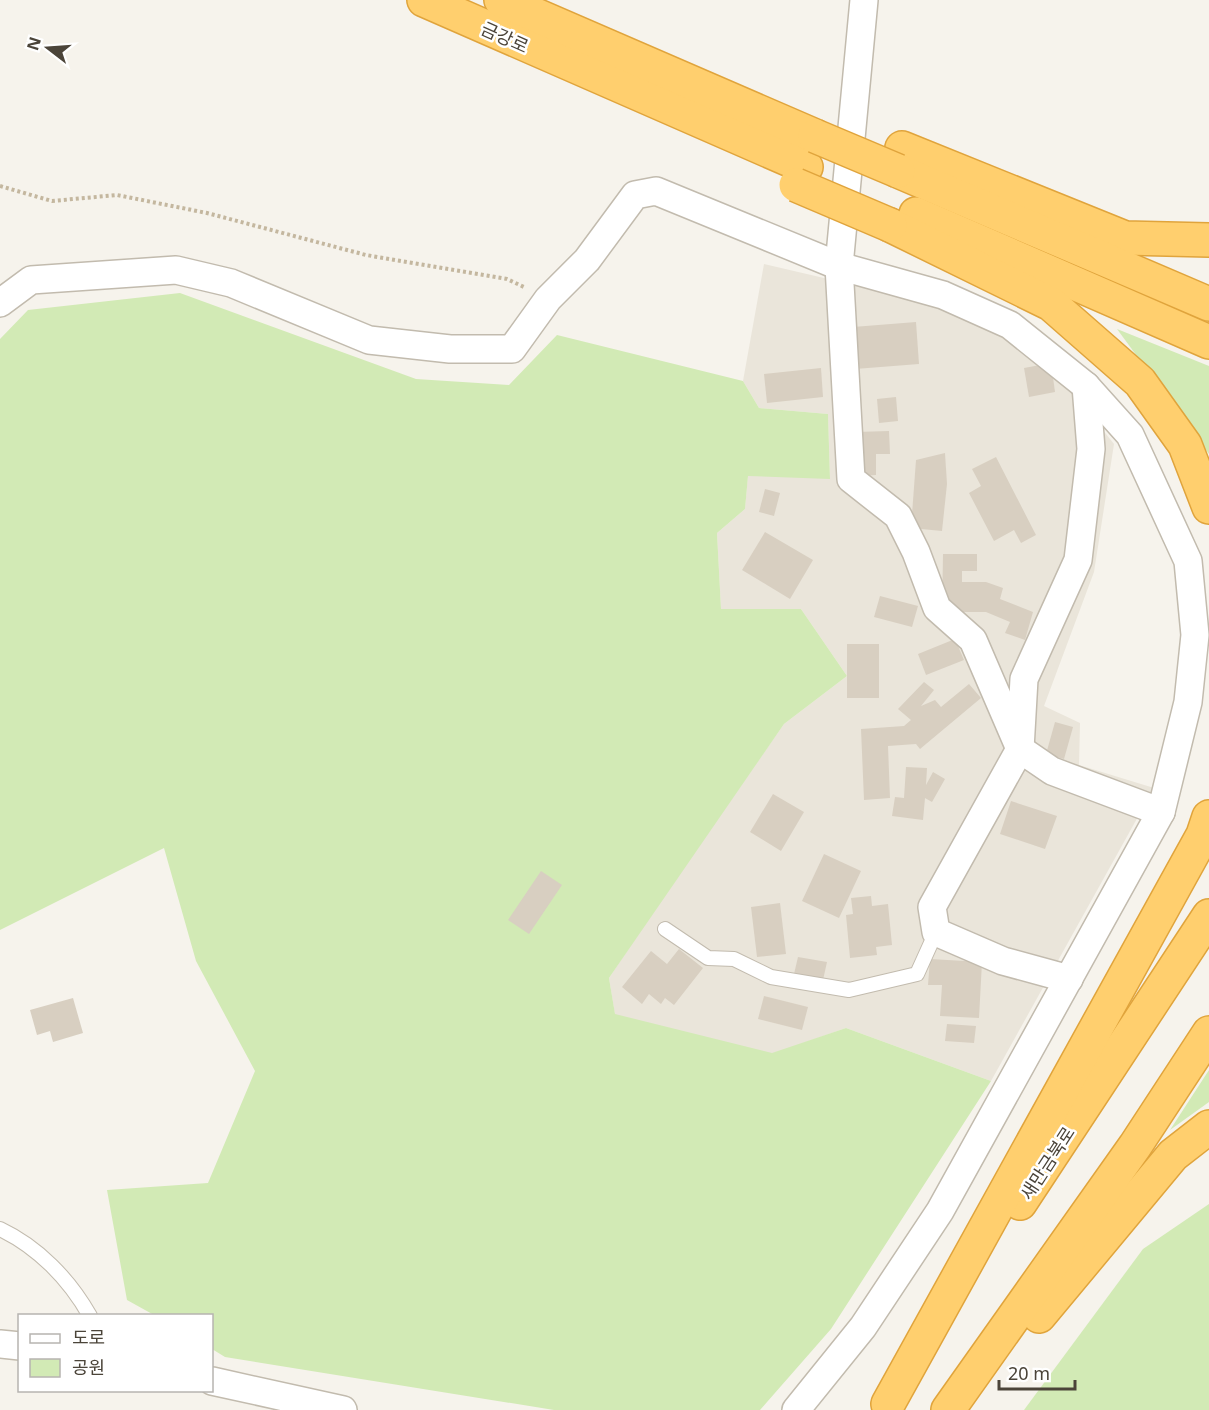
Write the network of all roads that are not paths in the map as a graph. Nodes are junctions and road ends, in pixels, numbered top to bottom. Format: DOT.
graph roads {
  1 [pos="424,0"];
  2 [pos="501,0"];
  3 [pos="864,0"];
  4 [pos="900,160"];
  5 [pos="891,214"];
  6 [pos="1209,240"];
  7 [pos="839,266"];
  8 [pos="0,303"];
  9 [pos="1209,304"];
  10 [pos="1209,342"];
  11 [pos="1086,386"];
  12 [pos="1209,507"];
  13 [pos="1020,749"];
  14 [pos="1161,812"];
  15 [pos="1209,817"];
  16 [pos="1209,916"];
  17 [pos="665,929"];
  18 [pos="936,932"];
  19 [pos="1069,979"];
  20 [pos="1209,1033"];
  21 [pos="1209,1126"];
  22 [pos="0,1229"];
  23 [pos="89,1314"];
  24 [pos="0,1344"];
  25 [pos="18,1346"];
  26 [pos="213,1381"];
  27 [pos="886,1407"];
  28 [pos="343,1410"];
  29 [pos="796,1410"];
  30 [pos="948,1410"];
  31 [pos="961,1410"];
  1 -- 5 [label="highway, 금강로, bridge"];
  2 -- 4 [label="highway, 금강로"];
  3 -- 7 [label="street"];
  4 -- 6 [label="highway"];
  4 -- 9 [label="highway"];
  5 -- 10 [label="highway"];
  5 -- 12 [label="highway"];
  7 -- 8 [label="street"];
  7 -- 11 [label="street"];
  7 -- 13 [label="street"];
  11 -- 13 [label="street"];
  11 -- 14 [label="street"];
  13 -- 14 [label="street"];
  13 -- 18 [label="street"];
  14 -- 19 [label="street"];
  15 -- 27 [label="highway"];
  16 -- 27 [label="highway, 새만금북로"];
  17 -- 18 [label="lane"];
  18 -- 19 [label="street"];
  19 -- 29 [label="street"];
  20 -- 30 [label="highway"];
  21 -- 31 [label="highway"];
  22 -- 23 [label="lane"];
  24 -- 25 [label="street"];
  26 -- 28 [label="street"];
}
